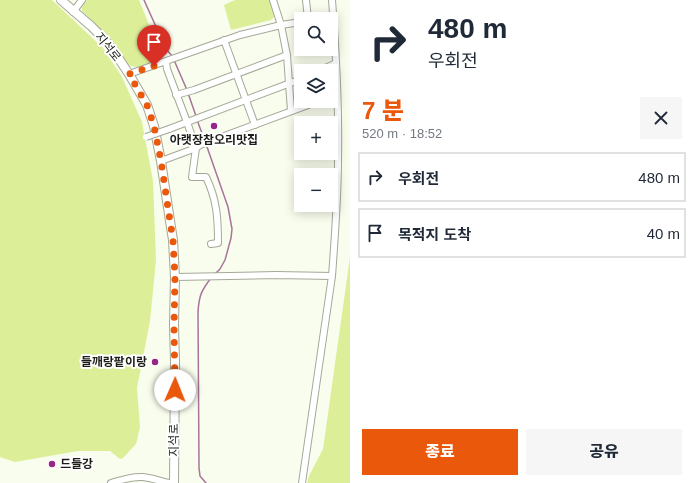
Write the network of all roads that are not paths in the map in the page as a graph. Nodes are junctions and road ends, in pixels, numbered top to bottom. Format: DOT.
graph roads {
  1 [pos="60,0"];
  2 [pos="82,0"];
  3 [pos="273,0"];
  4 [pos="306,0"];
  5 [pos="332,0"];
  6 [pos="73,12"];
  7 [pos="307,12"];
  8 [pos="332,12"];
  9 [pos="294,23"];
  10 [pos="281,25"];
  11 [pos="224,40"];
  12 [pos="287,55"];
  13 [pos="335,56"];
  14 [pos="166,62"];
  15 [pos="336,63"];
  16 [pos="129,74"];
  17 [pos="236,74"];
  18 [pos="294,82"];
  19 [pos="290,84"];
  20 [pos="179,94"];
  21 [pos="246,100"];
  22 [pos="299,108"];
  23 [pos="291,111"];
  24 [pos="189,122"];
  25 [pos="255,125"];
  26 [pos="146,137"];
  27 [pos="198,146"];
  28 [pos="161,161"];
  29 [pos="211,244"];
  30 [pos="332,276"];
  31 [pos="175,277"];
  32 [pos="111,483"];
  33 [pos="169,483"];
  34 [pos="174,483"];
  35 [pos="302,483"];
  1 -- 6 [label="main road, 지석로"];
  2 -- 6 [label="street"];
  3 -- 10 [label="street"];
  4 -- 7 [label="street"];
  5 -- 8 [label="street"];
  6 -- 16 [label="main road, 지석로"];
  9 -- 10 [label="street"];
  10 -- 11 [label="street"];
  10 -- 12 [label="street"];
  11 -- 14 [label="street"];
  11 -- 17 [label="street"];
  12 -- 17 [label="street"];
  12 -- 19 [label="street"];
  13 -- 15 [label="street"];
  14 -- 16 [label="street"];
  14 -- 20 [label="street"];
  15 -- 30 [label="street"];
  16 -- 28 [label="main road, 지석로"];
  17 -- 20 [label="street"];
  17 -- 21 [label="street"];
  18 -- 19 [label="street"];
  19 -- 21 [label="street"];
  19 -- 23 [label="street"];
  20 -- 24 [label="street"];
  21 -- 24 [label="street"];
  21 -- 25 [label="street"];
  22 -- 23 [label="street"];
  23 -- 25 [label="street"];
  24 -- 26 [label="street, bridge"];
  24 -- 27 [label="street"];
  25 -- 27 [label="street"];
  27 -- 28 [label="street"];
  27 -- 29 [label="street"];
  28 -- 31 [label="main road, 지석로"];
  30 -- 31 [label="street"];
  30 -- 35 [label="street"];
  31 -- 34 [label="main road, 지석로"];
  32 -- 33 [label="street"];
}
